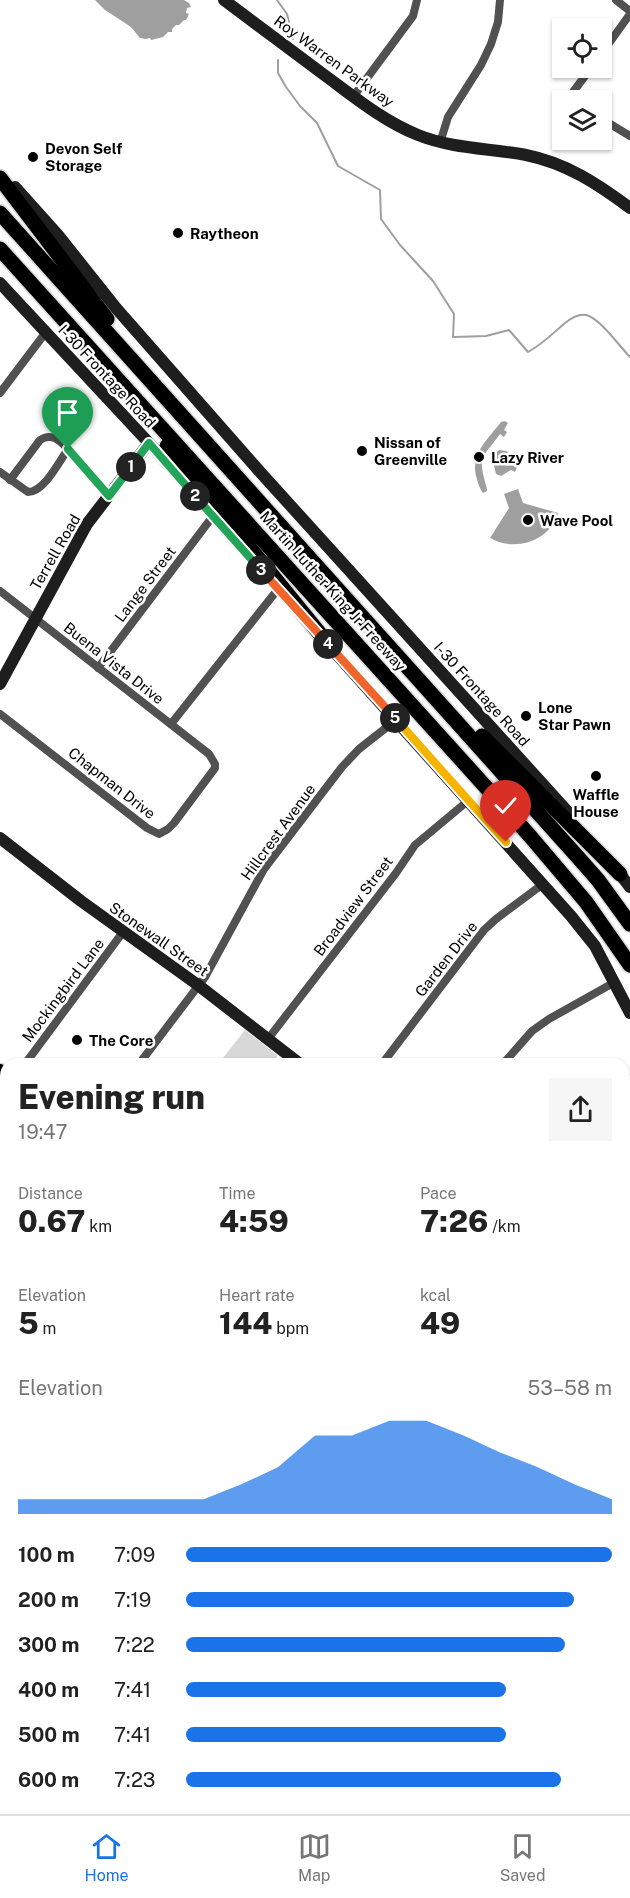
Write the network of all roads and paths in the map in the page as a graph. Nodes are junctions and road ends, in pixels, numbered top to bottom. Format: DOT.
graph roads {
  1 [pos="224,0"];
  2 [pos="417,0"];
  3 [pos="500,0"];
  4 [pos="616,0"];
  5 [pos="630,13"];
  6 [pos="612,39"];
  7 [pos="353,97"];
  8 [pos="612,124"];
  9 [pos="630,136"];
  10 [pos="440,143"];
  11 [pos="0,171"];
  12 [pos="0,178"];
  13 [pos="630,208"];
  14 [pos="0,213"];
  15 [pos="0,249"];
  16 [pos="0,283"];
  17 [pos="46,332"];
  18 [pos="84,340"];
  19 [pos="0,393"];
  20 [pos="168,400"];
  21 [pos="149,443"];
  22 [pos="68,449"];
  23 [pos="0,472"];
  24 [pos="10,480"];
  25 [pos="109,496"];
  26 [pos="213,516"];
  27 [pos="278,589"];
  28 [pos="0,591"];
  29 [pos="35,618"];
  30 [pos="378,633"];
  31 [pos="329,645"];
  32 [pos="98,668"];
  33 [pos="0,684"];
  34 [pos="0,714"];
  35 [pos="396,720"];
  36 [pos="171,724"];
  37 [pos="212,757"];
  38 [pos="469,800"];
  39 [pos="0,838"];
  40 [pos="620,874"];
  41 [pos="543,884"];
  42 [pos="630,887"];
  43 [pos="630,924"];
  44 [pos="123,932"];
  45 [pos="630,965"];
  46 [pos="615,982"];
  47 [pos="198,985"];
  48 [pos="630,1013"];
  49 [pos="268,1039"];
  50 [pos="29,1058"];
  51 [pos="143,1058"];
  52 [pos="292,1058"];
  53 [pos="387,1058"];
  54 [pos="508,1058"];
  1 -- 7 [label="main road, Roy Warren Parkway"];
  2 -- 7 [label="street"];
  3 -- 10 [label="street"];
  4 -- 5 [label="street"];
  5 -- 6 [label="street"];
  7 -- 10 [label="main road, Roy Warren Parkway"];
  8 -- 9 [label="street"];
  10 -- 13 [label="main road, Roy Warren Parkway"];
  11 -- 40 [label="main road, I-30 Frontage Road"];
  12 -- 20 [label="highway"];
  14 -- 20 [label="highway, Martin Luther King Jr Freeway"];
  15 -- 18 [label="highway, Martin Luther King Jr Freeway"];
  16 -- 17 [label="main road, I-30 Frontage Road"];
  17 -- 19 [label="street"];
  17 -- 21 [label="main road, I-30 Frontage Road"];
  18 -- 31 [label="highway"];
  18 -- 45 [label="highway, Martin Luther King Jr Freeway"];
  20 -- 30 [label="highway, Martin Luther King Jr Freeway"];
  21 -- 25 [label="main road, Terrell Road"];
  21 -- 26 [label="main road, I-30 Frontage Road"];
  22 -- 24 [label="street"];
  22 -- 24 [label="street"];
  22 -- 25 [label="street"];
  23 -- 24 [label="street"];
  25 -- 29 [label="main road, Terrell Road"];
  26 -- 27 [label="main road, I-30 Frontage Road"];
  26 -- 32 [label="street, Lange Street"];
  27 -- 31 [label="main road, I-30 Frontage Road"];
  27 -- 36 [label="street"];
  28 -- 29 [label="street, Buena Vista Drive"];
  29 -- 32 [label="street, Buena Vista Drive"];
  29 -- 33 [label="main road, Terrell Road"];
  30 -- 40 [label="highway"];
  30 -- 43 [label="highway, Martin Luther King Jr Freeway"];
  31 -- 35 [label="main road, I-30 Frontage Road"];
  32 -- 36 [label="street, Buena Vista Drive"];
  34 -- 37 [label="street, Chapman Drive"];
  35 -- 38 [label="main road, I-30 Frontage Road"];
  35 -- 47 [label="street, Hillcrest Avenue"];
  36 -- 37 [label="street, Buena Vista Drive"];
  38 -- 41 [label="main road, I-30 Frontage Road"];
  38 -- 49 [label="street, Broadview Street"];
  39 -- 44 [label="main road, Stonewall Street"];
  40 -- 42 [label="main road, I-30 Frontage Road"];
  41 -- 46 [label="main road, I-30 Frontage Road"];
  41 -- 53 [label="street, Garden Drive"];
  44 -- 47 [label="main road, Stonewall Street"];
  44 -- 50 [label="street, Mockingbird Lane"];
  46 -- 48 [label="main road, I-30 Frontage Road"];
  46 -- 54 [label="street"];
  47 -- 49 [label="main road, Stonewall Street"];
  47 -- 51 [label="street, Hillcrest Avenue"];
  49 -- 52 [label="main road, Stonewall Street"];
}
